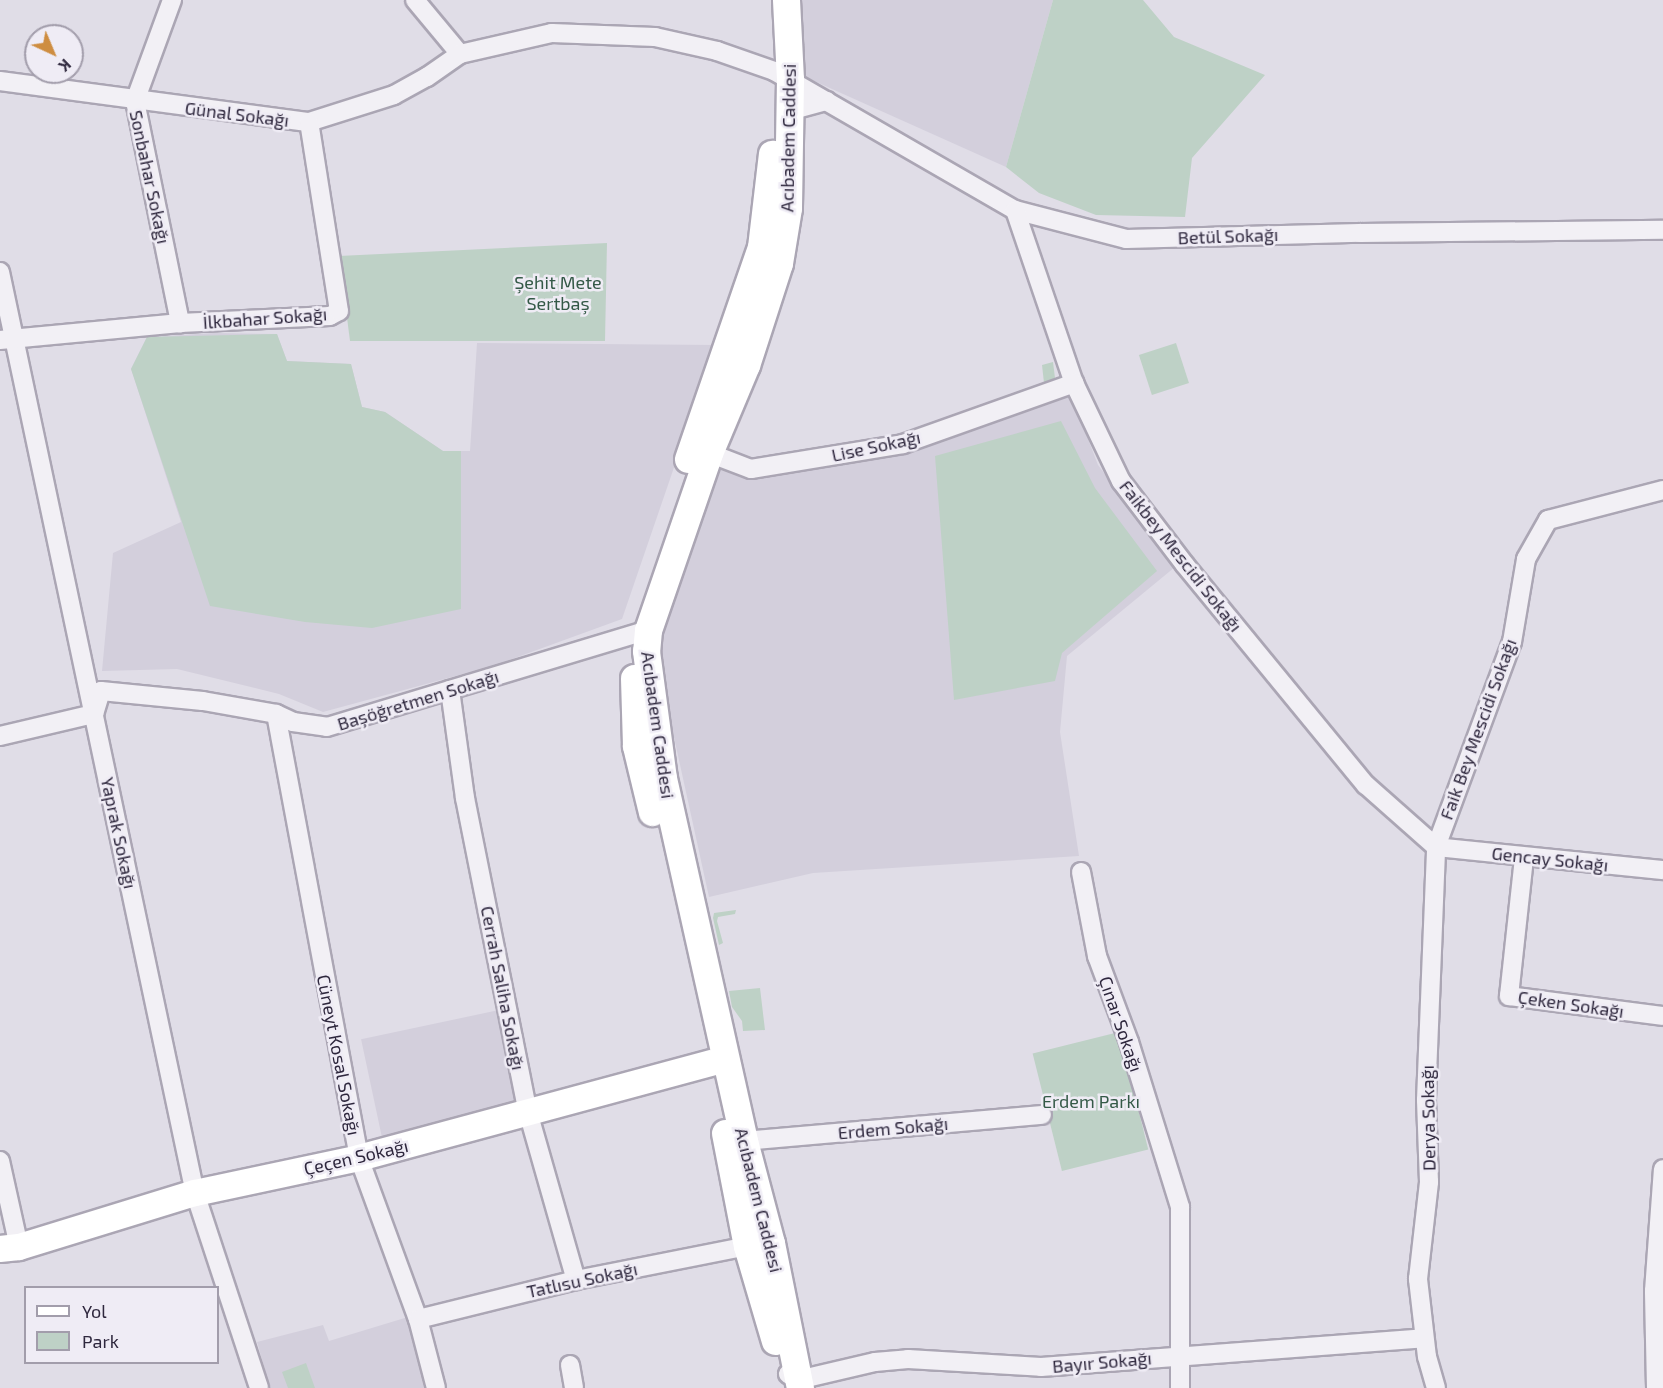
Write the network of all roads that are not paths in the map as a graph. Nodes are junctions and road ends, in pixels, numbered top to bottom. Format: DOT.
graph roads {
  1 [pos="172,0"];
  2 [pos="415,0"];
  3 [pos="768,0"];
  4 [pos="786,0"];
  5 [pos="460,54"];
  6 [pos="774,72"];
  7 [pos="0,81"];
  8 [pos="135,101"];
  9 [pos="827,101"];
  10 [pos="789,111"];
  11 [pos="309,122"];
  12 [pos="1015,210"];
  13 [pos="1663,230"];
  14 [pos="0,272"];
  15 [pos="180,323"];
  16 [pos="7,338"];
  17 [pos="1074,383"];
  18 [pos="709,453"];
  19 [pos="1663,490"];
  20 [pos="641,632"];
  21 [pos="450,690"];
  22 [pos="93,714"];
  23 [pos="276,714"];
  24 [pos="0,736"];
  25 [pos="1436,847"];
  26 [pos="1524,858"];
  27 [pos="1663,870"];
  28 [pos="1081,872"];
  29 [pos="1663,1016"];
  30 [pos="712,1063"];
  31 [pos="528,1113"];
  32 [pos="1042,1115"];
  33 [pos="744,1141"];
  34 [pos="358,1158"];
  35 [pos="0,1161"];
  36 [pos="1663,1169"];
  37 [pos="195,1192"];
  38 [pos="747,1246"];
  39 [pos="9,1248"];
  40 [pos="576,1280"];
  41 [pos="418,1319"];
  42 [pos="1424,1338"];
  43 [pos="1179,1356"];
  44 [pos="570,1365"];
  45 [pos="792,1382"];
  46 [pos="258,1388"];
  47 [pos="436,1388"];
  48 [pos="574,1388"];
  49 [pos="1180,1388"];
  50 [pos="1436,1388"];
  51 [pos="1656,1388"];
  1 -- 8 [label="street, Sonbahar Sokağı"];
  2 -- 5 [label="street"];
  3 -- 6 [label="main road, Acıbadem Caddesi"];
  4 -- 6 [label="main road, Acıbadem Caddesi"];
  5 -- 6 [label="street, Betül Sokağı"];
  5 -- 11 [label="street, Günal Sokağı"];
  6 -- 9 [label="street, Betül Sokağı"];
  6 -- 10 [label="main road, Acıbadem Caddesi"];
  6 -- 20 [label="main road, Acıbadem Caddesi"];
  7 -- 8 [label="street, Günal Sokağı"];
  8 -- 11 [label="street, Günal Sokağı"];
  8 -- 15 [label="street, Sonbahar Sokağı"];
  9 -- 10 [label="street"];
  9 -- 12 [label="street, Betül Sokağı"];
  10 -- 18 [label="main road, Acıbadem Caddesi"];
  11 -- 15 [label="street, İlkbahar Sokağı"];
  12 -- 13 [label="street, Betül Sokağı"];
  12 -- 17 [label="street, Faikbey Mescidi Sokağı"];
  14 -- 16 [label="street, Yaprak Sokağı"];
  15 -- 16 [label="street, İlkbahar Sokağı"];
  16 -- 22 [label="street, Yaprak Sokağı"];
  17 -- 18 [label="street, Lise Sokağı"];
  17 -- 25 [label="street, Faikbey Mescidi Sokağı"];
  18 -- 20 [label="main road, Acıbadem Caddesi"];
  19 -- 25 [label="street, Faik Bey Mescidi Sokağı"];
  20 -- 21 [label="street, Başöğretmen Sokağı"];
  20 -- 30 [label="main road, Acıbadem Caddesi"];
  20 -- 33 [label="main road, Acıbadem Caddesi"];
  21 -- 23 [label="street, Başöğretmen Sokağı"];
  21 -- 31 [label="street, Cerrah Saliha Sokağı"];
  22 -- 23 [label="street, Başöğretmen Sokağı"];
  22 -- 24 [label="street"];
  22 -- 37 [label="street, Yaprak Sokağı"];
  23 -- 34 [label="street, Cüneyt Kosal Sokağı"];
  25 -- 26 [label="street, Gencay Sokağı"];
  25 -- 42 [label="street, Derya Sokağı"];
  26 -- 27 [label="street, Gencay Sokağı"];
  26 -- 29 [label="street, Çeken Sokağı"];
  28 -- 43 [label="street, Çınar Sokağı"];
  30 -- 31 [label="main road, Çeçen Sokağı"];
  30 -- 38 [label="main road, Acıbadem Caddesi"];
  31 -- 34 [label="main road, Çeçen Sokağı"];
  31 -- 40 [label="street, Cerrah Saliha Sokağı"];
  32 -- 33 [label="street, Erdem Sokağı"];
  33 -- 45 [label="main road, Acıbadem Caddesi"];
  34 -- 37 [label="main road, Çeçen Sokağı"];
  34 -- 41 [label="street, Cüneyt Kosal Sokağı"];
  35 -- 39 [label="street"];
  36 -- 51 [label="street"];
  37 -- 39 [label="main road, Çeçen Sokağı"];
  37 -- 46 [label="street, Yaprak Sokağı"];
  38 -- 40 [label="street, Tatlısu Sokağı"];
  38 -- 45 [label="main road, Acıbadem Caddesi"];
  40 -- 41 [label="street, Tatlısu Sokağı"];
  41 -- 47 [label="street, Cüneyt Kosal Sokağı"];
  42 -- 43 [label="street, Bayır Sokağı"];
  42 -- 50 [label="street, Derya Sokağı"];
  43 -- 45 [label="street, Bayır Sokağı"];
  43 -- 49 [label="street, Çınar Sokağı"];
  44 -- 48 [label="street"];
}
